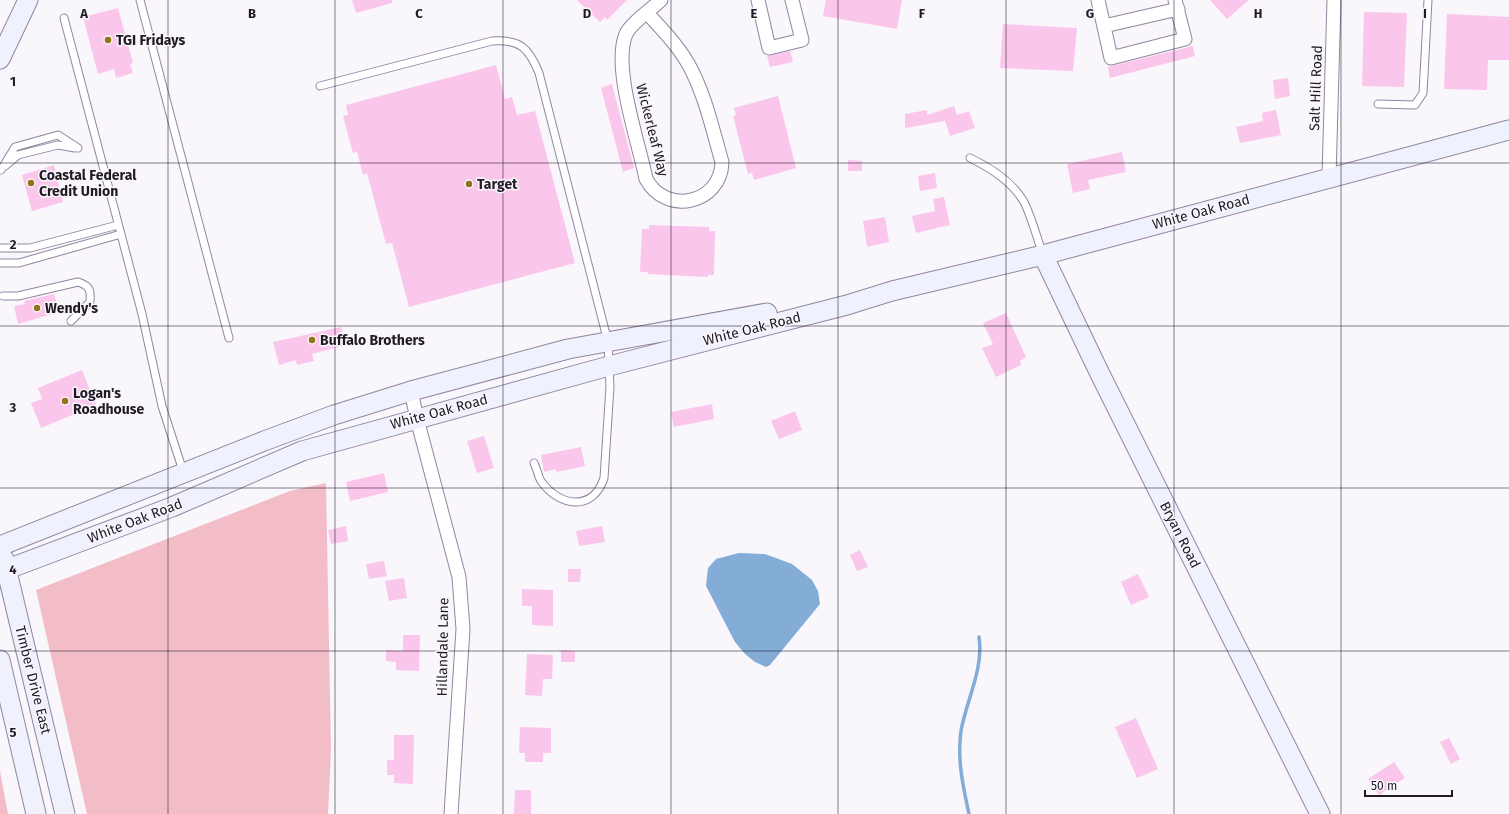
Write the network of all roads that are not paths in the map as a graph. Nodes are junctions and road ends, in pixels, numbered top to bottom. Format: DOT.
graph roads {
  1 [pos="28,0"];
  2 [pos="140,0"];
  3 [pos="661,0"];
  4 [pos="758,0"];
  5 [pos="792,0"];
  6 [pos="1098,0"];
  7 [pos="1334,0"];
  8 [pos="1428,0"];
  9 [pos="1176,4"];
  10 [pos="647,13"];
  11 [pos="64,18"];
  12 [pos="1104,26"];
  13 [pos="0,59"];
  14 [pos="320,86"];
  15 [pos="1378,104"];
  16 [pos="1509,130"];
  17 [pos="78,148"];
  18 [pos="970,158"];
  19 [pos="1,170"];
  20 [pos="1329,177"];
  21 [pos="118,225"];
  22 [pos="121,234"];
  23 [pos="0,248"];
  24 [pos="1043,255"];
  25 [pos="0,263"];
  26 [pos="892,292"];
  27 [pos="3,296"];
  28 [pos="71,321"];
  29 [pos="230,338"];
  30 [pos="608,342"];
  31 [pos="610,366"];
  32 [pos="411,391"];
  33 [pos="417,419"];
  34 [pos="534,463"];
  35 [pos="184,473"];
  36 [pos="0,546"];
  37 [pos="3,571"];
  38 [pos="0,660"];
  39 [pos="36,814"];
  40 [pos="65,814"];
  41 [pos="451,814"];
  42 [pos="1320,814"];
  1 -- 13 [label="street"];
  2 -- 29 [label="lane"];
  3 -- 10 [label="street, Wickerleaf Way"];
  4 -- 5 [label="street"];
  6 -- 12 [label="street"];
  7 -- 20 [label="street, Salt Hill Road"];
  8 -- 15 [label="lane"];
  9 -- 12 [label="street"];
  9 -- 12 [label="street"];
  10 -- 10 [label="street, Wickerleaf Way"];
  11 -- 21 [label="lane"];
  14 -- 30 [label="lane"];
  16 -- 20 [label="street, White Oak Road"];
  17 -- 19 [label="lane"];
  18 -- 24 [label="lane"];
  20 -- 24 [label="street, White Oak Road"];
  21 -- 22 [label="lane"];
  21 -- 23 [label="lane"];
  22 -- 25 [label="lane"];
  22 -- 35 [label="lane"];
  24 -- 26 [label="street, White Oak Road"];
  24 -- 42 [label="street, Bryan Road"];
  26 -- 30 [label="street, White Oak Road"];
  26 -- 31 [label="street, White Oak Road"];
  27 -- 28 [label="lane"];
  30 -- 31 [label="lane"];
  30 -- 32 [label="street, White Oak Road"];
  31 -- 33 [label="street, White Oak Road"];
  31 -- 34 [label="lane"];
  32 -- 33 [label="street, Hillandale Lane"];
  32 -- 35 [label="street, White Oak Road"];
  33 -- 37 [label="street, White Oak Road"];
  33 -- 41 [label="street, Hillandale Lane"];
  35 -- 36 [label="street, White Oak Road"];
  36 -- 37 [label="street, Timber Drive East"];
  37 -- 40 [label="street, Timber Drive East"];
  38 -- 39 [label="street, Timber Drive East"];
}
